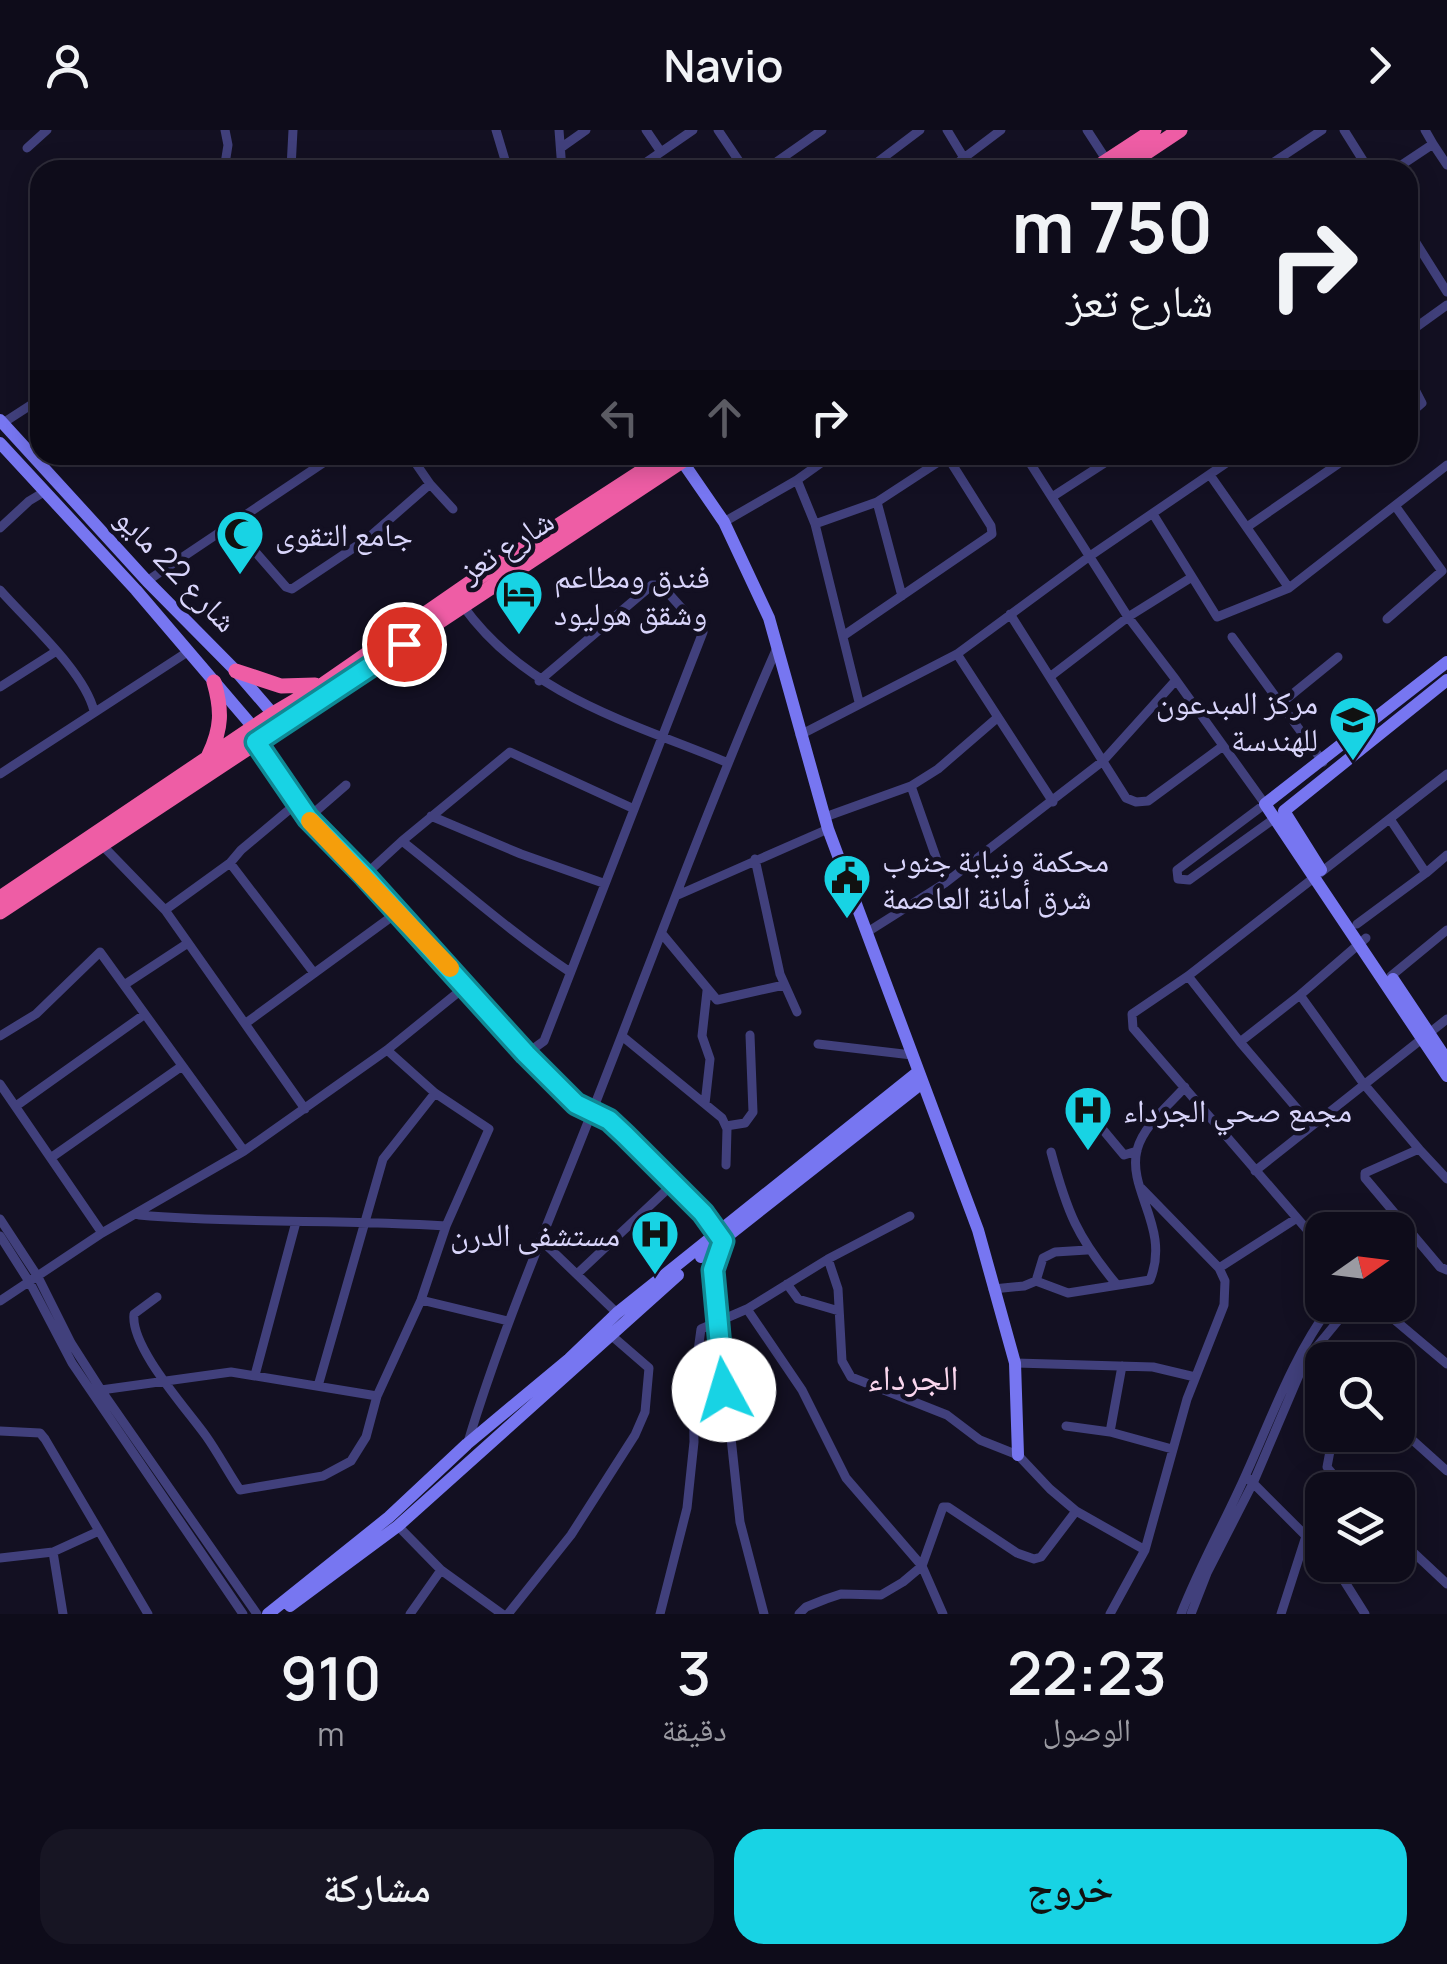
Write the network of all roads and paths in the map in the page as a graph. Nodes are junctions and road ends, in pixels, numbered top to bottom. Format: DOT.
graph roads {
  1 [pos="47,130"];
  2 [pos="225,130"];
  3 [pos="293,130"];
  4 [pos="496,130"];
  5 [pos="559,130"];
  6 [pos="586,130"];
  7 [pos="646,130"];
  8 [pos="693,130"];
  9 [pos="718,130"];
  10 [pos="820,130"];
  11 [pos="920,130"];
  12 [pos="947,130"];
  13 [pos="1001,130"];
  14 [pos="1087,130"];
  15 [pos="1154,130"];
  16 [pos="1180,130"];
  17 [pos="1322,130"];
  18 [pos="1344,130"];
  19 [pos="1425,130"];
  20 [pos="1433,144"];
  21 [pos="562,147"];
  22 [pos="27,148"];
  23 [pos="661,152"];
  24 [pos="964,158"];
  25 [pos="226,160"];
  26 [pos="291,160"];
  27 [pos="505,160"];
  28 [pos="562,160"];
  29 [pos="649,160"];
  30 [pos="738,160"];
  31 [pos="778,160"];
  32 [pos="880,160"];
  33 [pos="961,160"];
  34 [pos="1104,160"];
  35 [pos="1118,160"];
  36 [pos="1123,160"];
  37 [pos="1281,160"];
  38 [pos="1363,160"];
  39 [pos="1409,160"];
  40 [pos="1447,166"];
  41 [pos="1418,248"];
  42 [pos="1447,292"];
  43 [pos="1447,305"];
  44 [pos="1418,326"];
  45 [pos="30,405"];
  46 [pos="2,421"];
  47 [pos="0,443"];
  48 [pos="30,452"];
  49 [pos="42,465"];
  50 [pos="319,465"];
  51 [pos="417,465"];
  52 [pos="665,465"];
  53 [pos="685,465"];
  54 [pos="818,465"];
  55 [pos="934,465"];
  56 [pos="954,465"];
  57 [pos="1031,465"];
  58 [pos="1102,465"];
  59 [pos="1224,465"];
  60 [pos="1336,465"];
  61 [pos="1447,465"];
  62 [pos="1210,475"];
  63 [pos="797,480"];
  64 [pos="56,481"];
  65 [pos="430,484"];
  66 [pos="44,492"];
  67 [pos="1052,497"];
  68 [pos="877,502"];
  69 [pos="1396,507"];
  70 [pos="453,509"];
  71 [pos="1153,514"];
  72 [pos="724,522"];
  73 [pos="231,524"];
  74 [pos="815,524"];
  75 [pos="1246,527"];
  76 [pos="0,528"];
  77 [pos="1090,556"];
  78 [pos="1192,576"];
  79 [pos="142,586"];
  80 [pos="1289,588"];
  81 [pos="474,589"];
  82 [pos="0,590"];
  83 [pos="902,596"];
  84 [pos="463,606"];
  85 [pos="1010,614"];
  86 [pos="1128,617"];
  87 [pos="1387,619"];
  88 [pos="842,636"];
  89 [pos="1232,637"];
  90 [pos="776,650"];
  91 [pos="189,651"];
  92 [pos="54,652"];
  93 [pos="957,654"];
  94 [pos="1338,656"];
  95 [pos="1447,662"];
  96 [pos="236,671"];
  97 [pos="1051,676"];
  98 [pos="1176,680"];
  99 [pos="1447,680"];
  100 [pos="540,681"];
  101 [pos="214,682"];
  102 [pos="324,684"];
  103 [pos="0,687"];
  104 [pos="859,702"];
  105 [pos="1279,704"];
  106 [pos="94,711"];
  107 [pos="273,714"];
  108 [pos="998,718"];
  109 [pos="255,734"];
  110 [pos="800,735"];
  111 [pos="661,736"];
  112 [pos="1224,746"];
  113 [pos="208,757"];
  114 [pos="1103,761"];
  115 [pos="726,762"];
  116 [pos="1323,762"];
  117 [pos="0,774"];
  118 [pos="1447,774"];
  119 [pos="346,786"];
  120 [pos="911,786"];
  121 [pos="1269,801"];
  122 [pos="1052,802"];
  123 [pos="297,803"];
  124 [pos="632,808"];
  125 [pos="1280,814"];
  126 [pos="431,816"];
  127 [pos="308,818"];
  128 [pos="1390,819"];
  129 [pos="826,823"];
  130 [pos="402,840"];
  131 [pos="102,844"];
  132 [pos="1447,855"];
  133 [pos="755,860"];
  134 [pos="230,863"];
  135 [pos="1318,872"];
  136 [pos="1426,873"];
  137 [pos="365,876"];
  138 [pos="604,883"];
  139 [pos="944,883"];
  140 [pos="678,896"];
  141 [pos="0,898"];
  142 [pos="166,910"];
  143 [pos="0,912"];
  144 [pos="398,912"];
  145 [pos="1357,924"];
  146 [pos="1447,930"];
  147 [pos="869,931"];
  148 [pos="662,935"];
  149 [pos="1363,940"];
  150 [pos="188,943"];
  151 [pos="570,972"];
  152 [pos="314,973"];
  153 [pos="1188,976"];
  154 [pos="1391,976"];
  155 [pos="124,985"];
  156 [pos="466,986"];
  157 [pos="784,986"];
  158 [pos="707,990"];
  159 [pos="1300,995"];
  160 [pos="797,1012"];
  161 [pos="145,1014"];
  162 [pos="1447,1019"];
  163 [pos="246,1023"];
  164 [pos="750,1035"];
  165 [pos="0,1036"];
  166 [pos="622,1036"];
  167 [pos="1425,1036"];
  168 [pos="1240,1042"];
  169 [pos="818,1044"];
  170 [pos="387,1050"];
  171 [pos="526,1054"];
  172 [pos="912,1055"];
  173 [pos="1447,1060"];
  174 [pos="182,1066"];
  175 [pos="1447,1076"];
  176 [pos="920,1078"];
  177 [pos="1363,1083"];
  178 [pos="0,1084"];
  179 [pos="1184,1087"];
  180 [pos="435,1093"];
  181 [pos="1078,1101"];
  182 [pos="705,1104"];
  183 [pos="16,1106"];
  184 [pos="306,1109"];
  185 [pos="592,1112"];
  186 [pos="1311,1125"];
  187 [pos="726,1126"];
  188 [pos="1419,1148"];
  189 [pos="244,1151"];
  190 [pos="1136,1151"];
  191 [pos="1050,1152"];
  192 [pos="52,1157"];
  193 [pos="726,1165"];
  194 [pos="1255,1170"];
  195 [pos="1447,1179"];
  196 [pos="674,1183"];
  197 [pos="1141,1188"];
  198 [pos="136,1214"];
  199 [pos="910,1216"];
  200 [pos="0,1218"];
  201 [pos="1296,1218"];
  202 [pos="364,1220"];
  203 [pos="296,1222"];
  204 [pos="446,1226"];
  205 [pos="1305,1228"];
  206 [pos="102,1234"];
  207 [pos="0,1236"];
  208 [pos="720,1236"];
  209 [pos="541,1240"];
  210 [pos="1087,1250"];
  211 [pos="828,1259"];
  212 [pos="1219,1268"];
  213 [pos="1447,1270"];
  214 [pos="577,1274"];
  215 [pos="34,1280"];
  216 [pos="1036,1281"];
  217 [pos="788,1284"];
  218 [pos="1117,1286"];
  219 [pos="993,1289"];
  220 [pos="157,1297"];
  221 [pos="0,1300"];
  222 [pos="420,1300"];
  223 [pos="747,1310"];
  224 [pos="617,1312"];
  225 [pos="839,1312"];
  226 [pos="508,1321"];
  227 [pos="716,1321"];
  228 [pos="1319,1322"];
  229 [pos="1337,1322"];
  230 [pos="1397,1322"];
  231 [pos="612,1336"];
  232 [pos="1015,1363"];
  233 [pos="1447,1364"];
  234 [pos="1122,1366"];
  235 [pos="254,1376"];
  236 [pos="1194,1377"];
  237 [pos="162,1379"];
  238 [pos="318,1386"];
  239 [pos="100,1390"];
  240 [pos="377,1396"];
  241 [pos="1066,1426"];
  242 [pos="0,1430"];
  243 [pos="1110,1432"];
  244 [pos="1415,1442"];
  245 [pos="1172,1449"];
  246 [pos="471,1451"];
  247 [pos="1018,1455"];
  248 [pos="1447,1471"];
  249 [pos="1250,1479"];
  250 [pos="1076,1512"];
  251 [pos="398,1526"];
  252 [pos="99,1531"];
  253 [pos="1145,1550"];
  254 [pos="53,1552"];
  255 [pos="1415,1554"];
  256 [pos="0,1558"];
  257 [pos="922,1566"];
  258 [pos="441,1570"];
  259 [pos="1345,1582"];
  260 [pos="1447,1584"];
  261 [pos="63,1614"];
  262 [pos="148,1614"];
  263 [pos="243,1614"];
  264 [pos="256,1614"];
  265 [pos="268,1614"];
  266 [pos="280,1614"];
  267 [pos="410,1614"];
  268 [pos="505,1614"];
  269 [pos="660,1614"];
  270 [pos="764,1614"];
  271 [pos="799,1614"];
  272 [pos="942,1614"];
  273 [pos="1110,1614"];
  274 [pos="1181,1614"];
  275 [pos="1191,1614"];
  276 [pos="1282,1614"];
  277 [pos="1365,1614"];
  1 -- 22 [label="street"];
  2 -- 25 [label="street"];
  3 -- 26 [label="street"];
  4 -- 27 [label="street"];
  5 -- 21 [label="street"];
  6 -- 21 [label="street"];
  7 -- 23 [label="street"];
  8 -- 23 [label="street"];
  9 -- 30 [label="street"];
  10 -- 31 [label="street"];
  11 -- 32 [label="street"];
  12 -- 24 [label="street"];
  13 -- 24 [label="street"];
  14 -- 34 [label="street"];
  15 -- 35 [label="highway"];
  16 -- 36 [label="highway"];
  17 -- 37 [label="street"];
  18 -- 38 [label="street"];
  19 -- 20 [label="street"];
  20 -- 39 [label="street"];
  20 -- 40 [label="street"];
  21 -- 28 [label="street"];
  23 -- 29 [label="street"];
  24 -- 33 [label="street"];
  41 -- 42 [label="street"];
  43 -- 44 [label="street"];
  45 -- 46 [label="street"];
  46 -- 48 [label="street, شارع 22 مايو"];
  47 -- 66 [label="street, شارع 22 مايو"];
  49 -- 64 [label="street, شارع 22 مايو"];
  50 -- 73 [label="street"];
  51 -- 65 [label="street"];
  52 -- 81 [label="highway, شارع تعز"];
  53 -- 72 [label="street"];
  54 -- 63 [label="street"];
  55 -- 68 [label="street"];
  56 -- 83 [label="street"];
  57 -- 67 [label="street"];
  58 -- 67 [label="street"];
  59 -- 62 [label="street"];
  60 -- 75 [label="street"];
  61 -- 69 [label="street"];
  62 -- 71 [label="street"];
  62 -- 75 [label="street"];
  63 -- 72 [label="street"];
  63 -- 74 [label="street"];
  64 -- 66 [label="street"];
  64 -- 79 [label="street, شارع 22 مايو"];
  65 -- 70 [label="street"];
  65 -- 73 [label="street"];
  66 -- 76 [label="street"];
  66 -- 79 [label="street, شارع 22 مايو"];
  67 -- 77 [label="street"];
  68 -- 74 [label="street"];
  68 -- 83 [label="street"];
  69 -- 80 [label="street"];
  69 -- 87 [label="street"];
  71 -- 77 [label="street"];
  71 -- 78 [label="street"];
  72 -- 90 [label="street"];
  73 -- 79 [label="street"];
  74 -- 88 [label="street"];
  75 -- 80 [label="street"];
  77 -- 85 [label="street"];
  77 -- 86 [label="street"];
  78 -- 80 [label="street"];
  78 -- 86 [label="street"];
  79 -- 91 [label="street, شارع 22 مايو"];
  79 -- 96 [label="street, شارع 22 مايو"];
  81 -- 84 [label="highway, شارع تعز"];
  81 -- 102 [label="highway, شارع تعز"];
  82 -- 92 [label="street"];
  83 -- 88 [label="street"];
  84 -- 100 [label="street"];
  84 -- 109 [label="highway, شارع تعز"];
  85 -- 93 [label="street"];
  85 -- 97 [label="street"];
  86 -- 97 [label="street"];
  86 -- 98 [label="street"];
  88 -- 104 [label="street"];
  89 -- 105 [label="street"];
  90 -- 110 [label="street"];
  90 -- 115 [label="street"];
  91 -- 101 [label="street, شارع 22 مايو"];
  91 -- 106 [label="street"];
  92 -- 103 [label="street"];
  92 -- 106 [label="street"];
  93 -- 104 [label="street"];
  93 -- 108 [label="street"];
  94 -- 105 [label="street"];
  95 -- 116 [label="street"];
  96 -- 102 [label="highway"];
  96 -- 107 [label="street, شارع 22 مايو"];
  97 -- 114 [label="street"];
  98 -- 112 [label="street"];
  98 -- 114 [label="street"];
  99 -- 125 [label="street"];
  100 -- 111 [label="street"];
  100 -- 111 [label="street"];
  101 -- 109 [label="street, شارع 22 مايو"];
  101 -- 113 [label="highway"];
  102 -- 107 [label="highway, شارع تعز"];
  104 -- 110 [label="street"];
  105 -- 116 [label="street"];
  106 -- 117 [label="street"];
  107 -- 109 [label="highway, شارع تعز"];
  108 -- 120 [label="street"];
  108 -- 122 [label="street"];
  109 -- 113 [label="highway, شارع تعز"];
  109 -- 123 [label="street"];
  109 -- 131 [label="highway, شارع تعز"];
  110 -- 129 [label="street"];
  111 -- 115 [label="street"];
  111 -- 124 [label="street"];
  112 -- 114 [label="street"];
  112 -- 121 [label="street"];
  113 -- 141 [label="highway, شارع تعز"];
  114 -- 122 [label="street"];
  115 -- 140 [label="street"];
  116 -- 121 [label="street"];
  118 -- 128 [label="street"];
  119 -- 127 [label="street"];
  120 -- 129 [label="street"];
  120 -- 139 [label="street"];
  121 -- 125 [label="street"];
  121 -- 125 [label="street"];
  122 -- 139 [label="street"];
  123 -- 127 [label="street"];
  123 -- 134 [label="street"];
  124 -- 126 [label="street"];
  124 -- 138 [label="street"];
  125 -- 135 [label="street"];
  126 -- 130 [label="street"];
  126 -- 138 [label="street"];
  127 -- 137 [label="street"];
  128 -- 135 [label="street"];
  128 -- 136 [label="street"];
  129 -- 133 [label="street"];
  129 -- 147 [label="street"];
  130 -- 137 [label="street"];
  130 -- 151 [label="street"];
  131 -- 142 [label="street"];
  131 -- 143 [label="highway, شارع تعز"];
  132 -- 136 [label="street"];
  133 -- 140 [label="street"];
  133 -- 157 [label="street"];
  134 -- 142 [label="street"];
  134 -- 152 [label="street"];
  135 -- 145 [label="street"];
  135 -- 149 [label="street"];
  135 -- 153 [label="street"];
  136 -- 145 [label="street"];
  137 -- 144 [label="street"];
  138 -- 151 [label="street"];
  139 -- 147 [label="street"];
  140 -- 148 [label="street"];
  142 -- 150 [label="street"];
  144 -- 152 [label="street"];
  144 -- 156 [label="street"];
  145 -- 149 [label="street"];
  146 -- 154 [label="street"];
  147 -- 172 [label="street"];
  148 -- 158 [label="street"];
  148 -- 166 [label="street"];
  149 -- 154 [label="street"];
  149 -- 159 [label="street"];
  149 -- 167 [label="street"];
  150 -- 155 [label="street"];
  150 -- 163 [label="street"];
  151 -- 171 [label="street"];
  152 -- 163 [label="street"];
  153 -- 168 [label="street"];
  153 -- 179 [label="street"];
  154 -- 167 [label="street"];
  155 -- 161 [label="street"];
  155 -- 165 [label="street"];
  156 -- 170 [label="street"];
  156 -- 171 [label="street"];
  157 -- 158 [label="street"];
  157 -- 160 [label="street"];
  158 -- 182 [label="street"];
  159 -- 168 [label="street"];
  159 -- 177 [label="street"];
  161 -- 174 [label="street"];
  161 -- 183 [label="street"];
  162 -- 167 [label="street"];
  163 -- 184 [label="street"];
  164 -- 187 [label="street"];
  166 -- 182 [label="street"];
  166 -- 185 [label="street"];
  167 -- 173 [label="street"];
  167 -- 175 [label="street"];
  167 -- 177 [label="street"];
  168 -- 186 [label="street"];
  169 -- 172 [label="street"];
  170 -- 180 [label="street"];
  170 -- 184 [label="street"];
  171 -- 185 [label="street"];
  172 -- 176 [label="street"];
  174 -- 189 [label="street"];
  174 -- 192 [label="street"];
  176 -- 208 [label="street"];
  176 -- 219 [label="street"];
  177 -- 186 [label="street"];
  177 -- 188 [label="street"];
  178 -- 183 [label="street"];
  179 -- 190 [label="street"];
  179 -- 194 [label="street"];
  180 -- 202 [label="street"];
  180 -- 204 [label="street"];
  181 -- 190 [label="street"];
  182 -- 187 [label="street"];
  183 -- 192 [label="street"];
  184 -- 189 [label="street"];
  185 -- 196 [label="street"];
  185 -- 209 [label="street"];
  186 -- 194 [label="street"];
  187 -- 193 [label="street"];
  188 -- 195 [label="street"];
  188 -- 213 [label="street"];
  189 -- 198 [label="street"];
  190 -- 197 [label="street"];
  191 -- 210 [label="street"];
  192 -- 206 [label="street"];
  194 -- 201 [label="street"];
  196 -- 208 [label="street"];
  196 -- 214 [label="street"];
  197 -- 212 [label="street"];
  197 -- 218 [label="street"];
  198 -- 203 [label="street"];
  198 -- 206 [label="street"];
  199 -- 211 [label="street"];
  200 -- 215 [label="street"];
  201 -- 205 [label="street"];
  201 -- 212 [label="street"];
  202 -- 203 [label="street"];
  202 -- 204 [label="street"];
  202 -- 238 [label="street"];
  203 -- 235 [label="street"];
  204 -- 222 [label="street"];
  206 -- 215 [label="street"];
  207 -- 215 [label="street"];
  208 -- 224 [label="street"];
  208 -- 227 [label="street"];
  208 -- 231 [label="street"];
  209 -- 214 [label="street"];
  209 -- 226 [label="street"];
  210 -- 216 [label="street"];
  210 -- 218 [label="street"];
  211 -- 217 [label="street"];
  211 -- 225 [label="street"];
  212 -- 236 [label="street"];
  214 -- 224 [label="street"];
  215 -- 221 [label="street"];
  215 -- 239 [label="street"];
  215 -- 263 [label="street"];
  216 -- 218 [label="street"];
  216 -- 219 [label="street"];
  217 -- 223 [label="street"];
  217 -- 225 [label="street"];
  219 -- 232 [label="street"];
  220 -- 237 [label="street"];
  222 -- 226 [label="street"];
  222 -- 240 [label="street"];
  223 -- 227 [label="street"];
  223 -- 257 [label="street"];
  224 -- 246 [label="street"];
  225 -- 247 [label="street"];
  226 -- 246 [label="street"];
  227 -- 269 [label="street"];
  227 -- 270 [label="street"];
  228 -- 249 [label="street"];
  229 -- 249 [label="street"];
  230 -- 233 [label="street"];
  231 -- 246 [label="street"];
  231 -- 268 [label="street"];
  232 -- 234 [label="street"];
  232 -- 247 [label="street"];
  234 -- 236 [label="street"];
  234 -- 243 [label="street"];
  235 -- 237 [label="street"];
  235 -- 238 [label="street"];
  236 -- 245 [label="street"];
  237 -- 239 [label="street"];
  237 -- 240 [label="street"];
  238 -- 240 [label="street"];
  239 -- 264 [label="street"];
  241 -- 243 [label="street"];
  242 -- 252 [label="street"];
  243 -- 245 [label="street"];
  244 -- 248 [label="street"];
  245 -- 253 [label="street"];
  246 -- 251 [label="street"];
  246 -- 265 [label="street"];
  247 -- 250 [label="street"];
  249 -- 274 [label="street"];
  249 -- 275 [label="street"];
  249 -- 276 [label="street"];
  250 -- 253 [label="street"];
  250 -- 257 [label="street"];
  251 -- 258 [label="street"];
  251 -- 266 [label="street"];
  252 -- 254 [label="street"];
  252 -- 262 [label="street"];
  253 -- 273 [label="street"];
  254 -- 256 [label="street"];
  254 -- 261 [label="street"];
  255 -- 260 [label="street"];
  257 -- 271 [label="street"];
  257 -- 272 [label="street"];
  258 -- 267 [label="street"];
  258 -- 268 [label="street"];
  259 -- 277 [label="street"];
}
